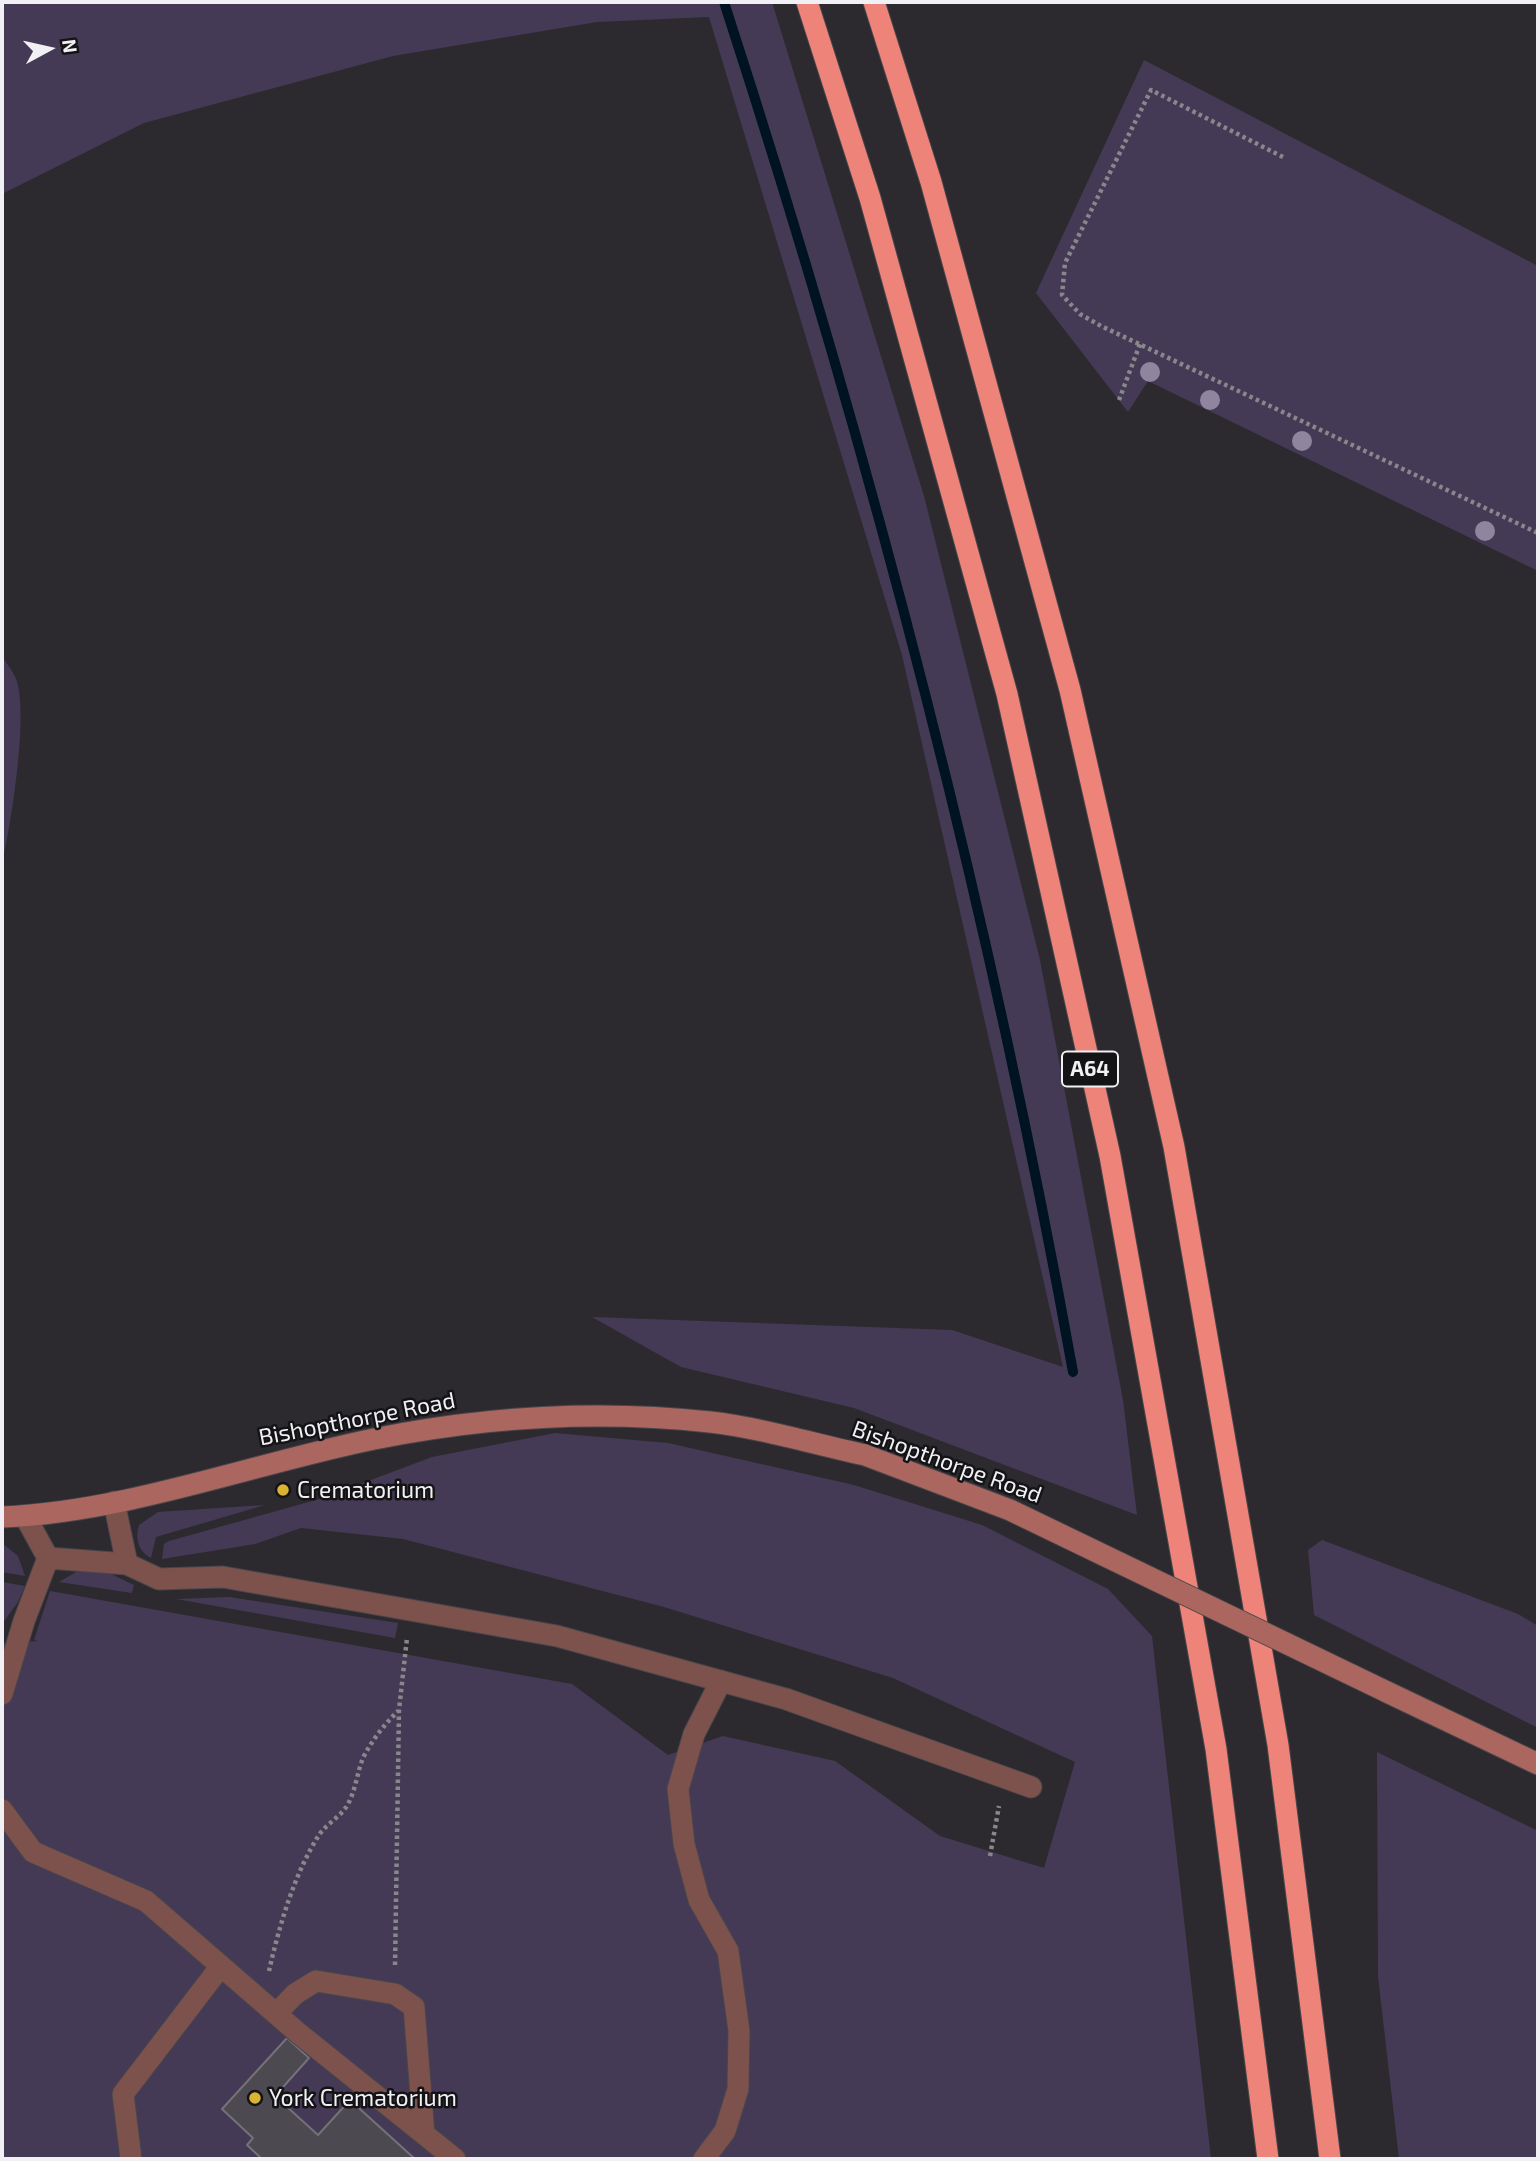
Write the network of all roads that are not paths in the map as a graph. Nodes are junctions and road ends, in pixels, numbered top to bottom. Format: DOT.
graph roads {
  1 [pos="807,2"];
  2 [pos="874,2"];
  3 [pos="114,1502"];
  4 [pos="25,1516"];
  5 [pos="2,1517"];
  6 [pos="48,1558"];
  7 [pos="127,1563"];
  8 [pos="721,1681"];
  9 [pos="2,1694"];
  10 [pos="1538,1764"];
  11 [pos="1031,1787"];
  12 [pos="2,1810"];
  13 [pos="221,1966"];
  14 [pos="270,2007"];
  15 [pos="424,2134"];
  16 [pos="129,2150"];
  17 [pos="147,2159"];
  18 [pos="455,2159"];
  19 [pos="704,2159"];
  20 [pos="1268,2159"];
  21 [pos="1330,2159"];
  1 -- 20 [label="highway, A64"];
  2 -- 21 [label="highway, A64"];
  3 -- 4 [label="street, Bishopthorpe Road"];
  3 -- 7 [label="lane"];
  3 -- 10 [label="street, Bishopthorpe Road, bridge"];
  4 -- 5 [label="street, Bishopthorpe Road"];
  4 -- 6 [label="lane"];
  6 -- 7 [label="lane"];
  6 -- 9 [label="lane"];
  7 -- 8 [label="lane"];
  8 -- 11 [label="lane"];
  8 -- 19 [label="lane"];
  12 -- 13 [label="lane"];
  13 -- 14 [label="lane"];
  13 -- 16 [label="lane"];
  14 -- 15 [label="lane"];
  14 -- 15 [label="lane"];
  15 -- 18 [label="lane"];
  16 -- 17 [label="lane"];
}
